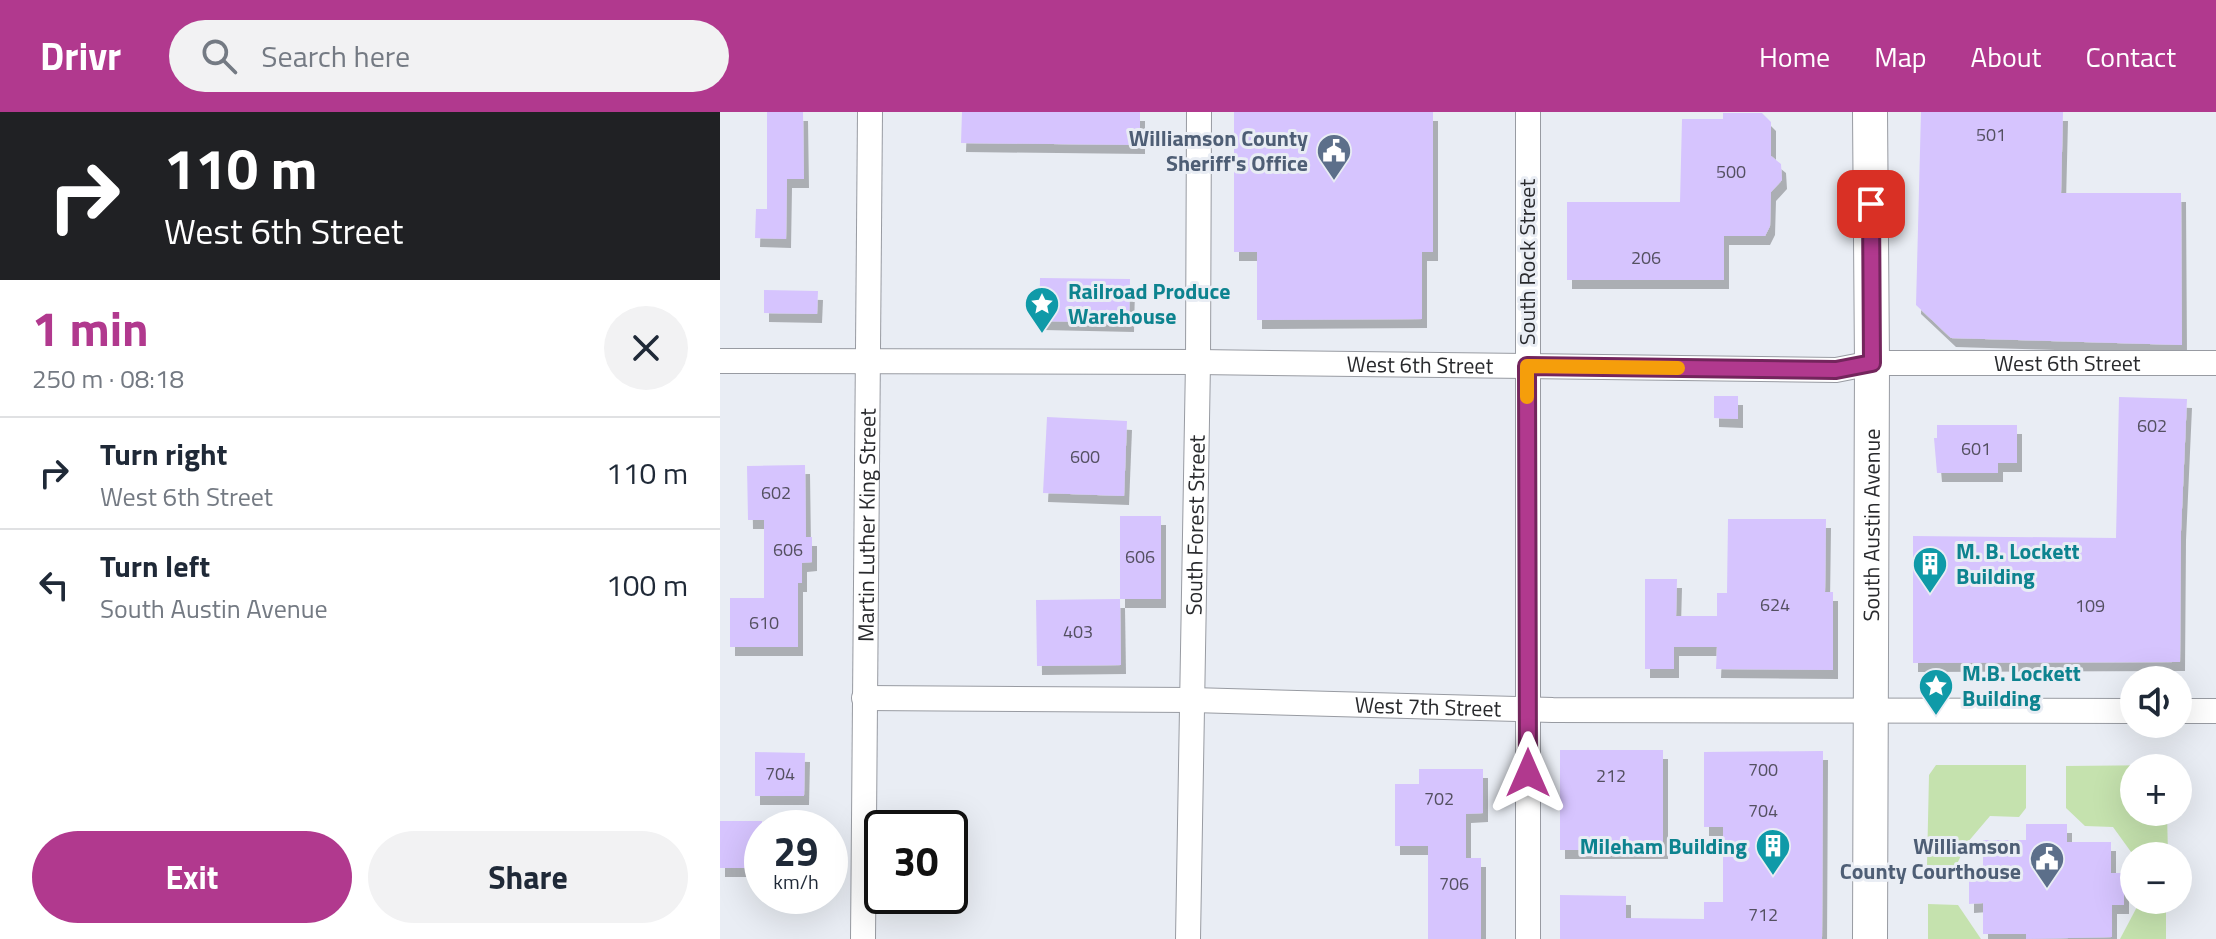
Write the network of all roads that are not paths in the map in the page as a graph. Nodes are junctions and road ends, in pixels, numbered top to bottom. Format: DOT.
graph roads {
  1 [pos="870,112"];
  2 [pos="1199,112"];
  3 [pos="1528,112"];
  4 [pos="1870,112"];
  5 [pos="868,360"];
  6 [pos="720,361"];
  7 [pos="1198,362"];
  8 [pos="1872,363"];
  9 [pos="2216,363"];
  10 [pos="1527,366"];
  11 [pos="864,698"];
  12 [pos="1192,700"];
  13 [pos="1528,709"];
  14 [pos="2120,711"];
  15 [pos="2192,711"];
  16 [pos="2216,711"];
  17 [pos="1870,712"];
  18 [pos="863,939"];
  19 [pos="1188,939"];
  20 [pos="1528,939"];
  21 [pos="1870,939"];
  1 -- 5 [label="street, Martin Luther King Street"];
  2 -- 7 [label="street, South Forest Street"];
  3 -- 10 [label="street, South Rock Street"];
  4 -- 8 [label="main road, South Austin Avenue"];
  5 -- 6 [label="street, West 6th Street"];
  5 -- 7 [label="street, West 6th Street"];
  5 -- 11 [label="street, Martin Luther King Street"];
  7 -- 10 [label="street, West 6th Street"];
  7 -- 12 [label="street, South Forest Street"];
  8 -- 9 [label="street, West 6th Street"];
  8 -- 10 [label="street, West 6th Street"];
  8 -- 17 [label="main road, South Austin Avenue"];
  10 -- 13 [label="street, South Rock Street"];
  11 -- 12 [label="street, West 7th Street"];
  11 -- 18 [label="street, Martin Luther King Street"];
  12 -- 13 [label="street, West 7th Street"];
  12 -- 19 [label="street, South Forest Street"];
  13 -- 17 [label="street, West 7th Street"];
  13 -- 20 [label="street, South Rock Street"];
  14 -- 17 [label="street, West 7th Street"];
  15 -- 16 [label="street"];
  17 -- 21 [label="main road, South Austin Avenue"];
}
